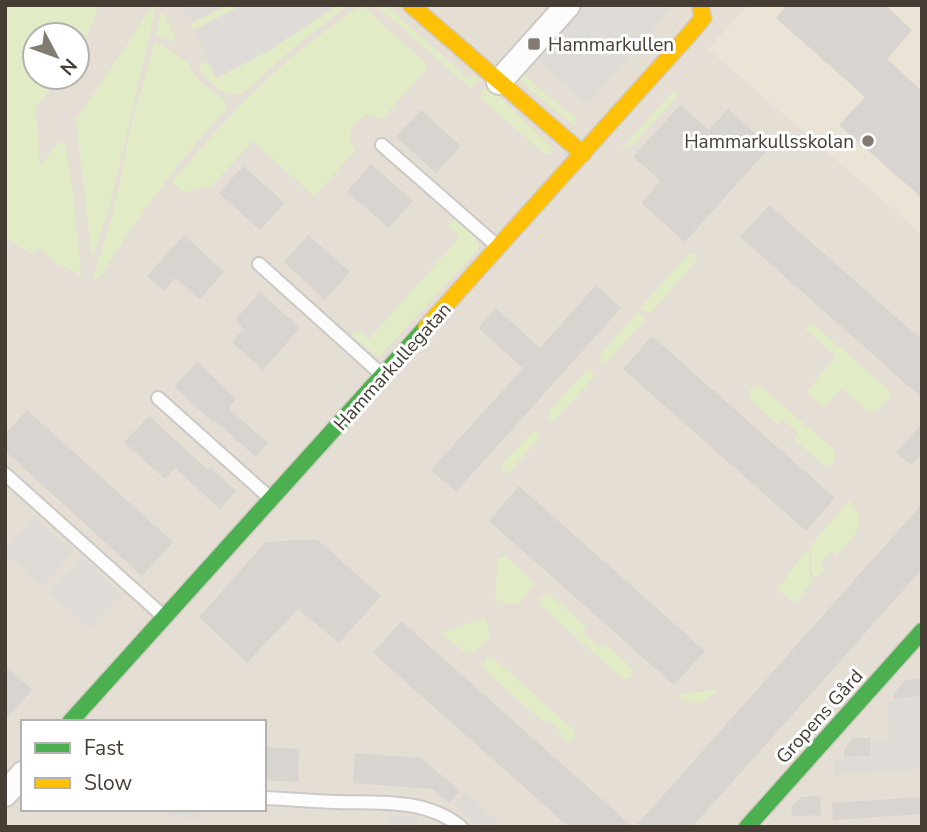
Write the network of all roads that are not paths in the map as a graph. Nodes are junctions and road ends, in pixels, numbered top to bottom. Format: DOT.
graph roads {
  1 [pos="411,5"];
  2 [pos="568,5"];
  3 [pos="699,5"];
  4 [pos="499,82"];
  5 [pos="382,145"];
  6 [pos="583,154"];
  7 [pos="499,247"];
  8 [pos="259,264"];
  9 [pos="383,376"];
  10 [pos="158,398"];
  11 [pos="5,474"];
  12 [pos="272,499"];
  13 [pos="165,618"];
  14 [pos="922,631"];
  15 [pos="72,720"];
  16 [pos="21,776"];
  17 [pos="5,794"];
  18 [pos="266,798"];
  19 [pos="461,827"];
  20 [pos="747,827"];
  1 -- 4 [label="street"];
  2 -- 4 [label="street"];
  3 -- 6 [label="street, Hammarkullegatan"];
  4 -- 6 [label="street"];
  5 -- 7 [label="lane"];
  6 -- 7 [label="street, Hammarkullegatan"];
  7 -- 9 [label="street, Hammarkullegatan"];
  8 -- 9 [label="lane"];
  9 -- 12 [label="street, Hammarkullegatan"];
  10 -- 12 [label="lane"];
  11 -- 13 [label="lane"];
  12 -- 13 [label="street, Hammarkullegatan"];
  13 -- 15 [label="street, Hammarkullegatan"];
  14 -- 20 [label="street, Gropens Gård"];
  16 -- 17 [label="street"];
  18 -- 19 [label="lane"];
}
